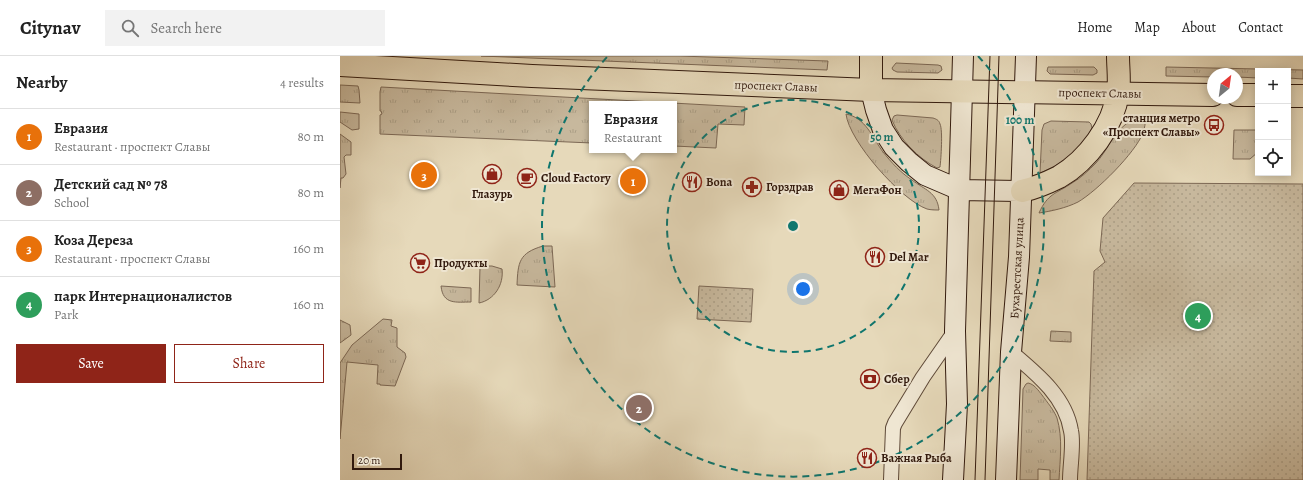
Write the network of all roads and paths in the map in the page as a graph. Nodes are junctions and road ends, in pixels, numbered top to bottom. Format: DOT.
graph roads {
  1 [pos="871,56"];
  2 [pos="963,56"];
  3 [pos="1026,56"];
  4 [pos="1118,56"];
  5 [pos="340,65"];
  6 [pos="871,90"];
  7 [pos="962,92"];
  8 [pos="1024,92"];
  9 [pos="1118,93"];
  10 [pos="1207,95"];
  11 [pos="1243,95"];
  12 [pos="1255,95"];
  13 [pos="1291,96"];
  14 [pos="1303,96"];
  15 [pos="960,190"];
  16 [pos="1022,192"];
  17 [pos="955,331"];
  18 [pos="1011,352"];
  19 [pos="892,480"];
  20 [pos="953,480"];
  21 [pos="1006,480"];
  22 [pos="1070,480"];
  1 -- 6 [label="main road"];
  2 -- 7 [label="main road"];
  3 -- 8 [label="main road, Бухарестская улица"];
  4 -- 9 [label="main road"];
  5 -- 6 [label="main road, проспект Славы"];
  6 -- 7 [label="main road, проспект Славы"];
  6 -- 15 [label="main road"];
  7 -- 8 [label="main road, проспект Славы"];
  7 -- 15 [label="main road"];
  8 -- 9 [label="main road, проспект Славы"];
  8 -- 16 [label="main road, Бухарестская улица"];
  9 -- 10 [label="main road, проспект Славы"];
  9 -- 16 [label="main road"];
  11 -- 12 [label="main road"];
  13 -- 14 [label="main road"];
  15 -- 16 [label="main road"];
  15 -- 17 [label="main road"];
  16 -- 18 [label="main road, Бухарестская улица"];
  17 -- 19 [label="street"];
  17 -- 20 [label="main road"];
  18 -- 21 [label="main road, Бухарестская улица"];
  18 -- 22 [label="street"];
}
